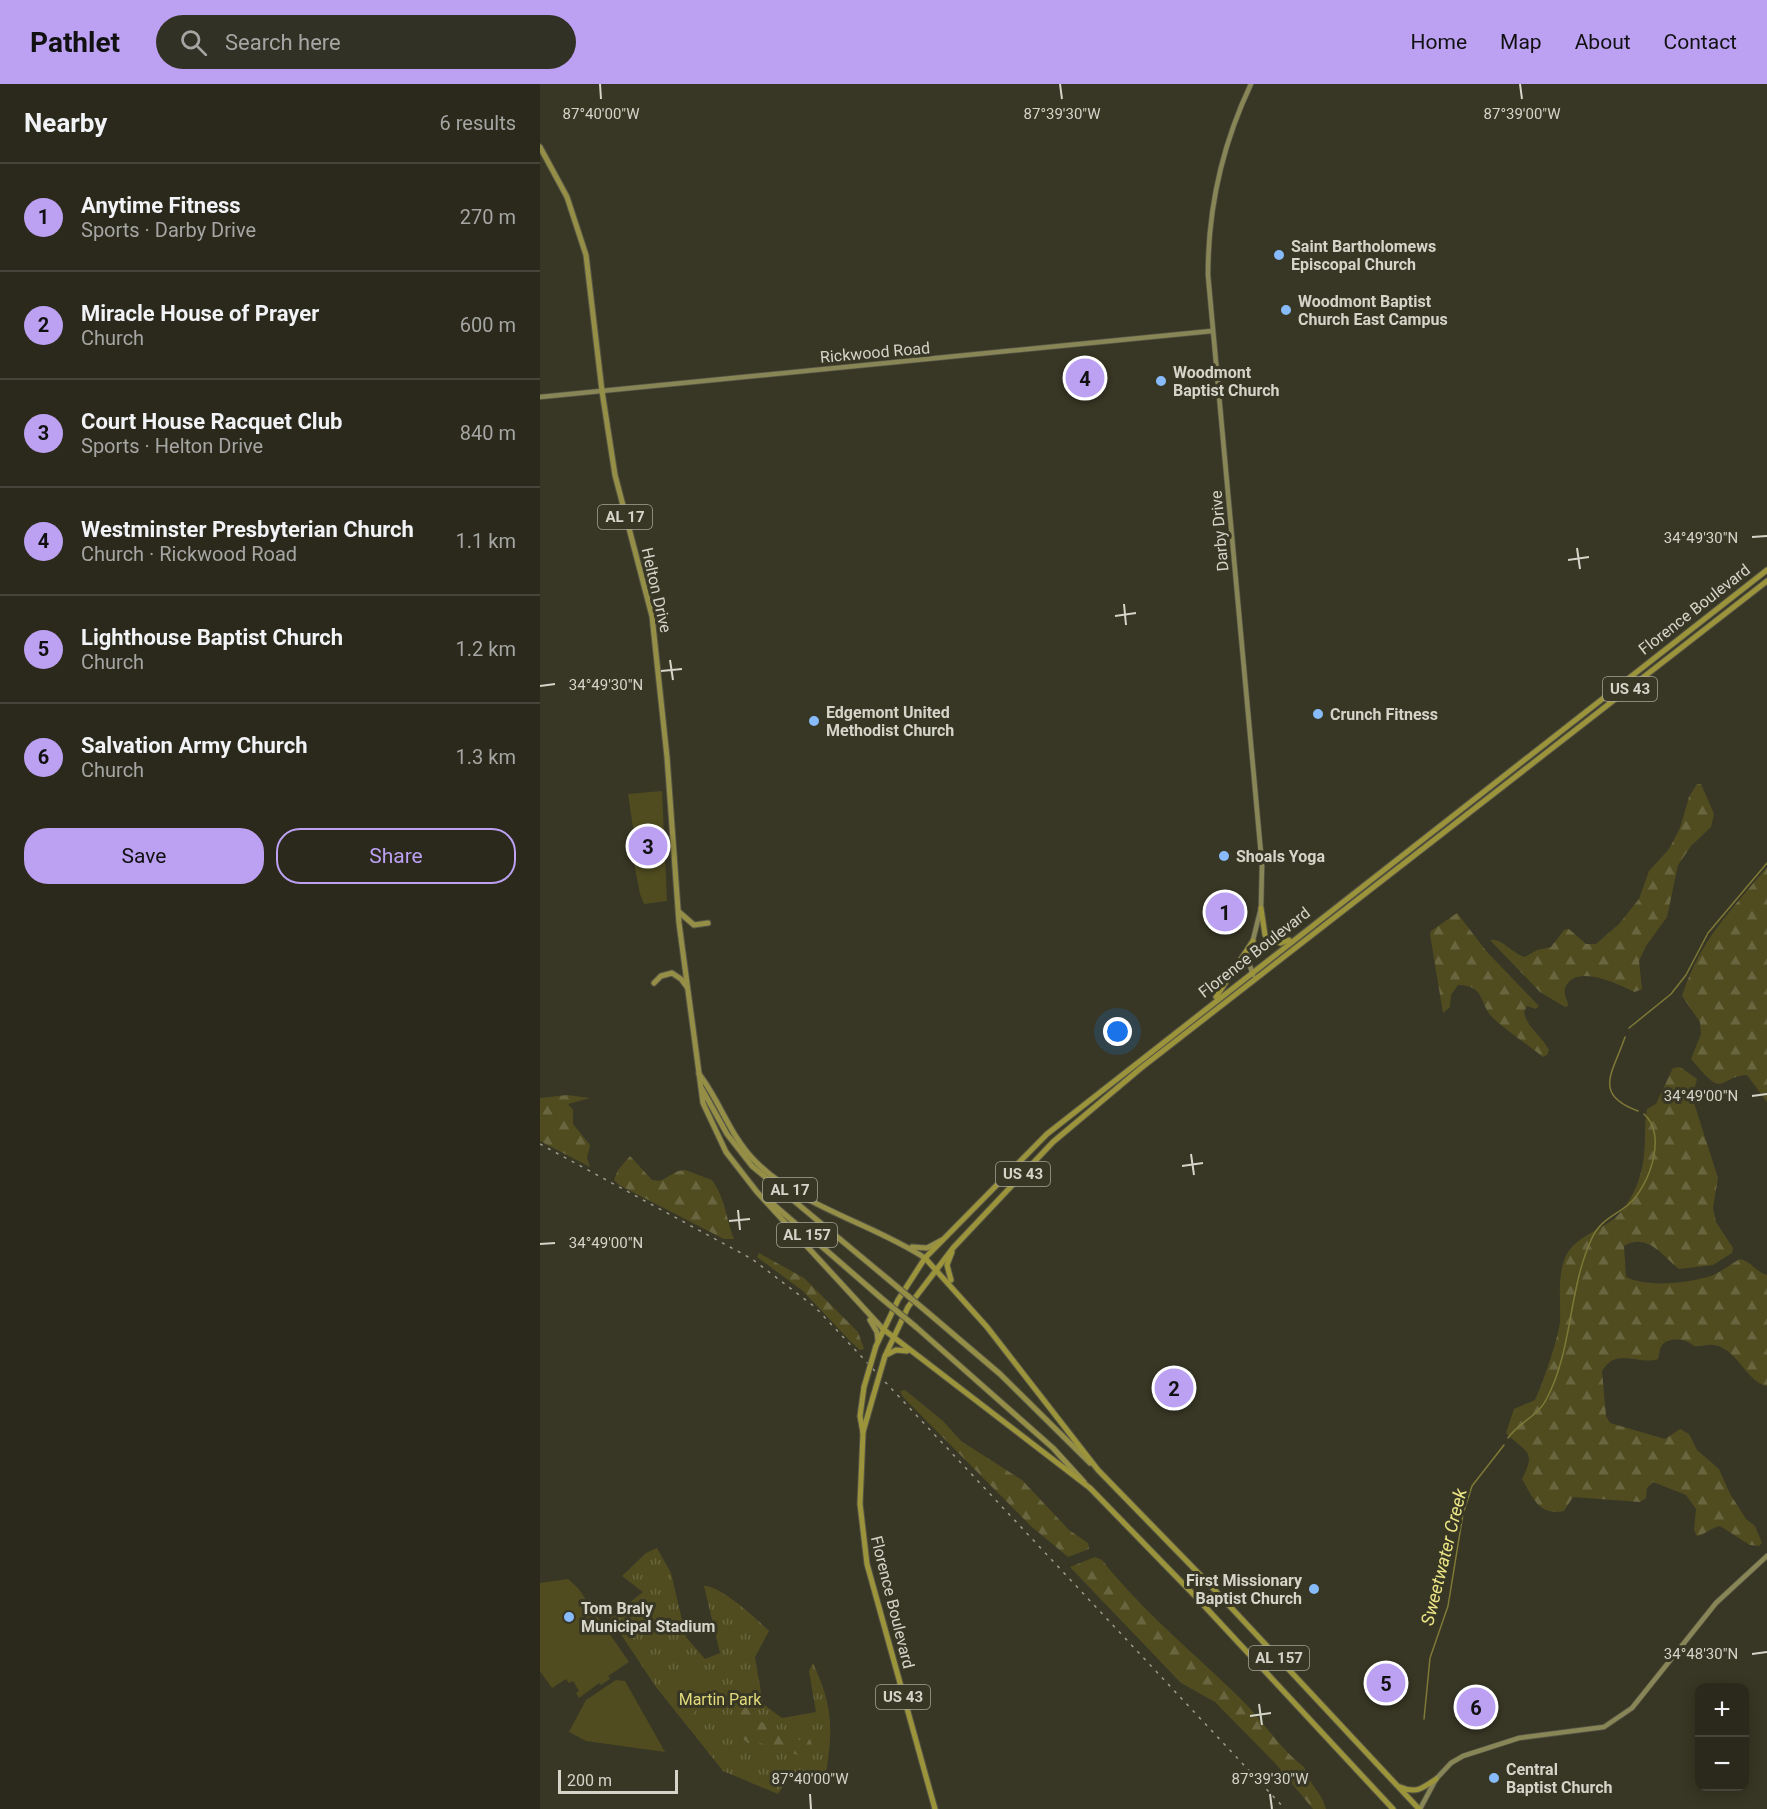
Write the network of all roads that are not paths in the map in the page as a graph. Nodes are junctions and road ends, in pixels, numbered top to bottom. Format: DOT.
graph roads {
  1 [pos="1251,84"];
  2 [pos="540,147"];
  3 [pos="1212,331"];
  4 [pos="602,391"];
  5 [pos="540,397"];
  6 [pos="1767,570"];
  7 [pos="1767,581"];
  8 [pos="1261,908"];
  9 [pos="679,911"];
  10 [pos="708,923"];
  11 [pos="1294,938"];
  12 [pos="1253,941"];
  13 [pos="1251,972"];
  14 [pos="1256,979"];
  15 [pos="654,983"];
  16 [pos="688,988"];
  17 [pos="1214,1001"];
  18 [pos="698,1072"];
  19 [pos="702,1089"];
  20 [pos="738,1168"];
  21 [pos="944,1239"];
  22 [pos="902,1243"];
  23 [pos="953,1248"];
  24 [pos="925,1258"];
  25 [pos="936,1268"];
  26 [pos="954,1287"];
  27 [pos="868,1316"];
  28 [pos="883,1329"];
  29 [pos="892,1337"];
  30 [pos="877,1344"];
  31 [pos="910,1352"];
  32 [pos="885,1355"];
  33 [pos="863,1433"];
  34 [pos="1098,1470"];
  35 [pos="1090,1488"];
  36 [pos="1767,1556"];
  37 [pos="1436,1779"];
  38 [pos="1396,1785"];
  39 [pos="935,1809"];
  40 [pos="1394,1809"];
  41 [pos="1420,1809"];
  1 -- 3 [label="main road, Darby Drive"];
  2 -- 4 [label="main road, Helton Drive / AL 17"];
  3 -- 4 [label="main road, Rickwood Road"];
  3 -- 8 [label="main road, Darby Drive"];
  4 -- 5 [label="main road, Rickwood Road"];
  4 -- 9 [label="main road, Helton Drive / AL 17"];
  6 -- 11 [label="highway, Florence Boulevard / US 43"];
  7 -- 14 [label="highway, Florence Boulevard / US 43"];
  8 -- 11 [label="highway"];
  8 -- 12 [label="main road, Darby Drive"];
  9 -- 10 [label="main road"];
  9 -- 16 [label="main road, Helton Drive / AL 17"];
  11 -- 13 [label="highway, Florence Boulevard / US 43"];
  12 -- 13 [label="main road, Darby Drive"];
  12 -- 17 [label="highway"];
  13 -- 14 [label="main road"];
  13 -- 17 [label="highway, Florence Boulevard / US 43"];
  14 -- 23 [label="highway, Florence Boulevard / US 43"];
  15 -- 16 [label="main road"];
  16 -- 18 [label="main road, AL 17"];
  17 -- 21 [label="highway, Florence Boulevard / US 43"];
  18 -- 19 [label="main road, AL 17"];
  18 -- 22 [label="main road, AL 17"];
  19 -- 20 [label="main road, AL 17"];
  19 -- 34 [label="main road, AL 157, bridge"];
  20 -- 27 [label="main road, AL 17"];
  20 -- 35 [label="main road, AL 157, bridge"];
  21 -- 22 [label="main road"];
  21 -- 24 [label="highway, Florence Boulevard / US 43"];
  22 -- 24 [label="main road, AL 17"];
  23 -- 25 [label="highway, Florence Boulevard / US 43"];
  23 -- 26 [label="highway"];
  24 -- 25 [label="highway, AL 17"];
  24 -- 28 [label="highway, Florence Boulevard / US 43"];
  25 -- 26 [label="highway"];
  25 -- 29 [label="highway, Florence Boulevard / US 43"];
  26 -- 34 [label="highway"];
  27 -- 28 [label="main road"];
  27 -- 30 [label="main road, AL 17"];
  28 -- 29 [label="highway"];
  28 -- 30 [label="highway, Florence Boulevard / US 43"];
  29 -- 31 [label="highway"];
  29 -- 32 [label="highway, Florence Boulevard / US 43"];
  30 -- 33 [label="highway, Florence Boulevard / US 43, bridge"];
  31 -- 32 [label="highway"];
  31 -- 35 [label="highway"];
  32 -- 33 [label="highway, Florence Boulevard / US 43, bridge"];
  33 -- 39 [label="highway, Florence Boulevard / US 43"];
  34 -- 38 [label="highway, AL 157"];
  35 -- 40 [label="highway, AL 157"];
  36 -- 37 [label="main road"];
  37 -- 38 [label="highway"];
  37 -- 41 [label="main road"];
  38 -- 41 [label="highway, AL 157"];
}
